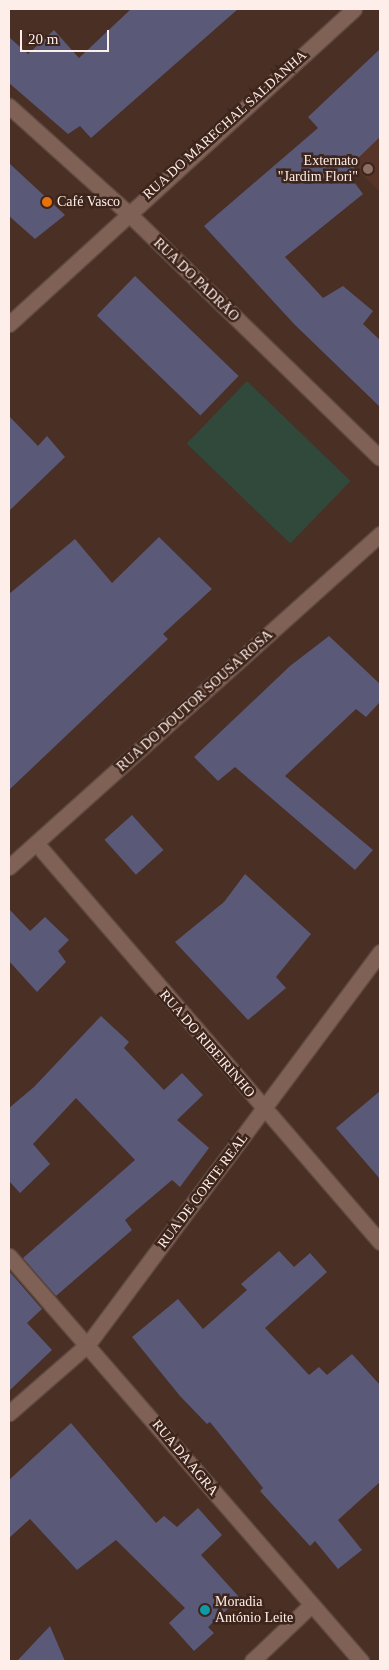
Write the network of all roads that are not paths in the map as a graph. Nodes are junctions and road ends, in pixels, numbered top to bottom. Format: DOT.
graph roads {
  1 [pos="354,9"];
  2 [pos="9,106"];
  3 [pos="128,213"];
  4 [pos="9,324"];
  5 [pos="380,458"];
  6 [pos="380,534"];
  7 [pos="36,843"];
  8 [pos="9,867"];
  9 [pos="380,952"];
  10 [pos="264,1110"];
  11 [pos="380,1242"];
  12 [pos="9,1256"];
  13 [pos="88,1344"];
  14 [pos="9,1413"];
  15 [pos="311,1605"];
  16 [pos="252,1661"];
  17 [pos="361,1661"];
  1 -- 3 [label="street, RUA DO MARECHAL SALDANHA"];
  2 -- 3 [label="street, RUA DO PADRÃO"];
  3 -- 4 [label="street, RUA DO MARECHAL SALDANHA"];
  3 -- 5 [label="street, RUA DO PADRÃO"];
  6 -- 7 [label="street, RUA DO DOUTOR SOUSA ROSA"];
  7 -- 8 [label="street, RUA DO DOUTOR SOUSA ROSA"];
  7 -- 10 [label="street, RUA DO RIBEIRINHO"];
  9 -- 10 [label="street, RUA DE CORTE REAL"];
  10 -- 11 [label="street, RUA DO RIBEIRINHO"];
  10 -- 13 [label="street, RUA DE CORTE REAL"];
  12 -- 13 [label="street, RUA DA AGRA"];
  13 -- 14 [label="street, RUA DE CORTE REAL"];
  13 -- 15 [label="street, RUA DA AGRA"];
  15 -- 16 [label="street"];
  15 -- 17 [label="street, RUA DA AGRA"];
}
